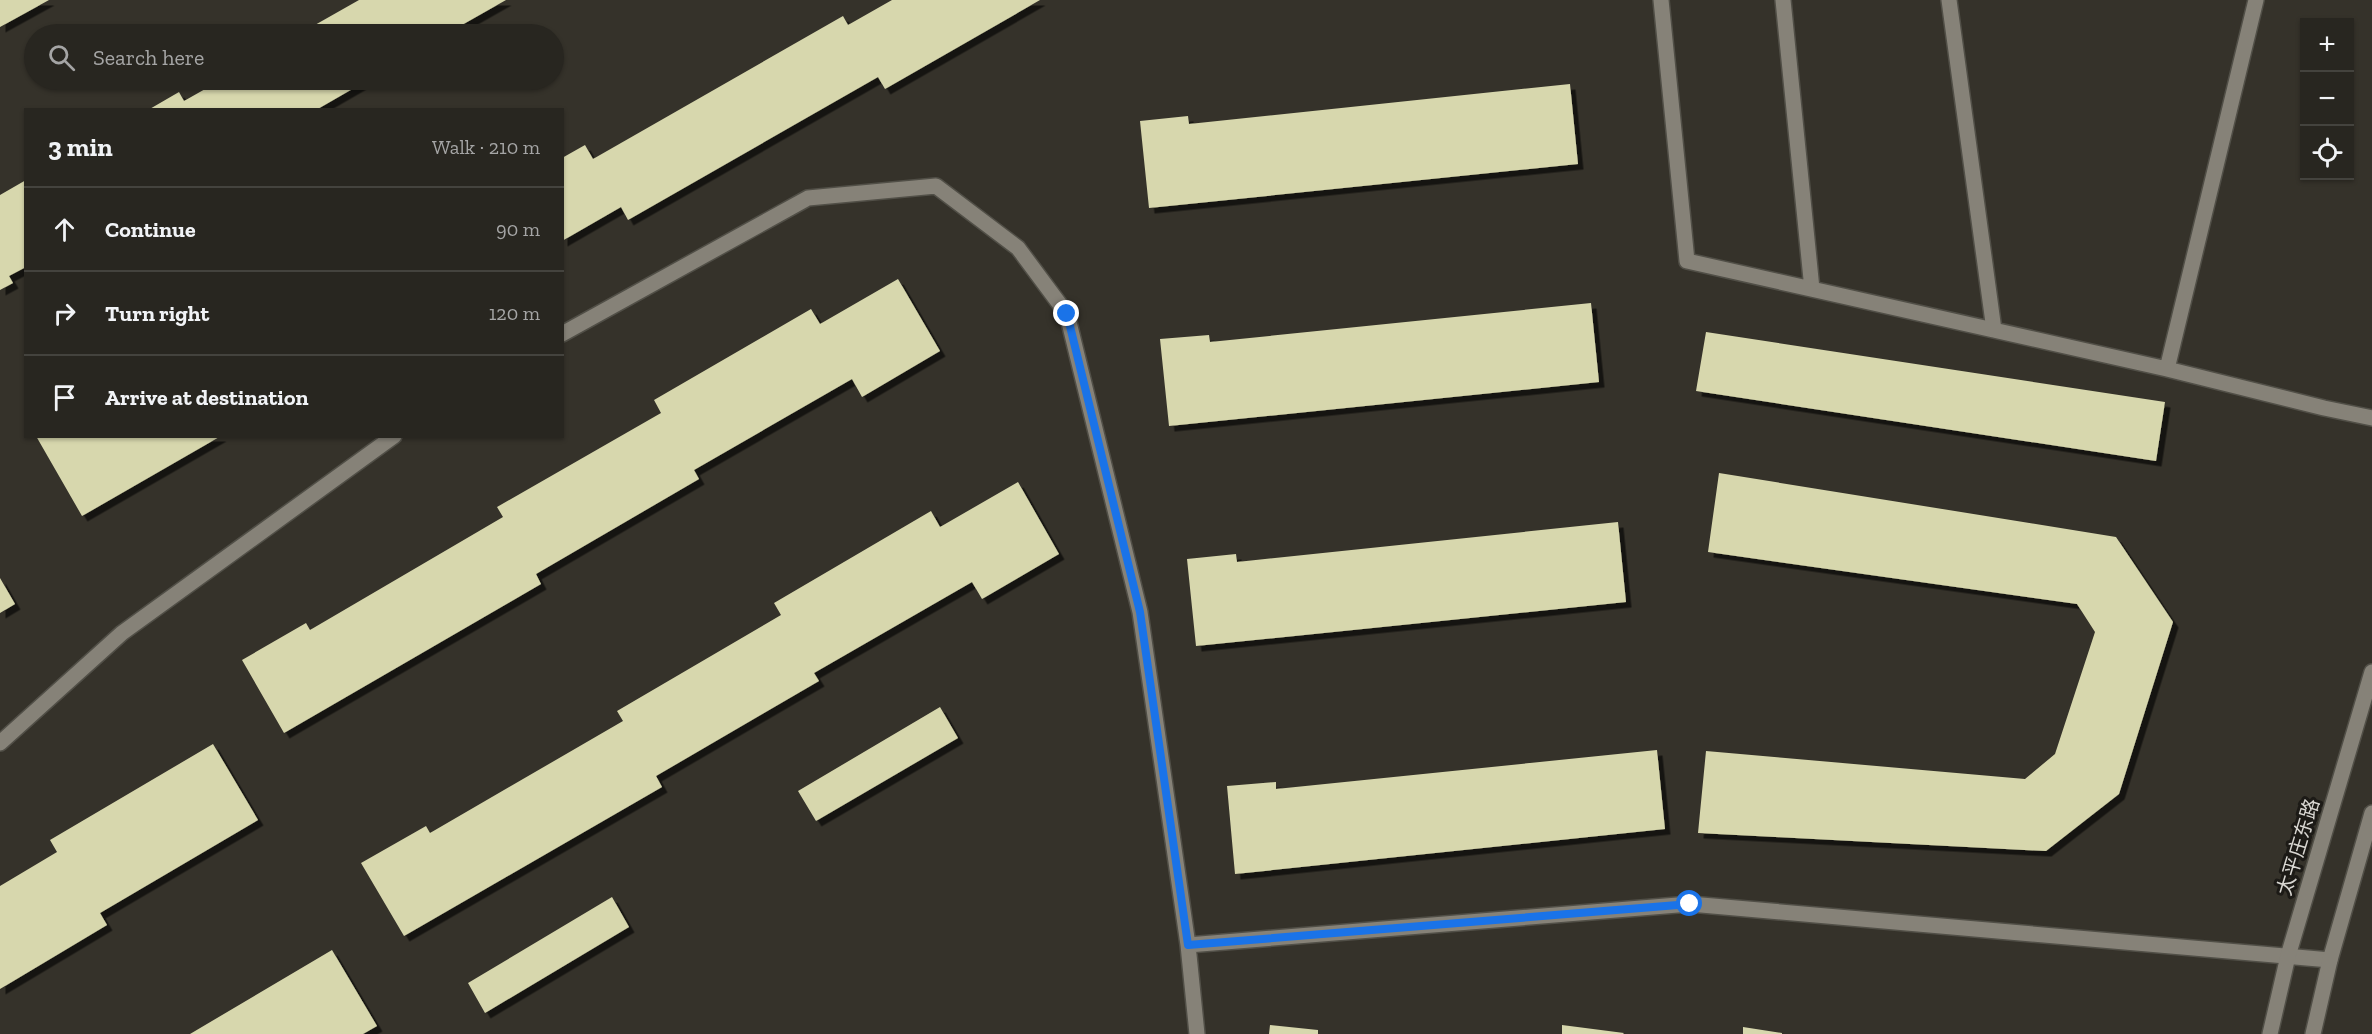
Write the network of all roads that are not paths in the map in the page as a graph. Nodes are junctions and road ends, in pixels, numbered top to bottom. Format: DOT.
graph roads {
  1 [pos="1661,0"];
  2 [pos="1783,0"];
  3 [pos="1949,0"];
  4 [pos="2256,0"];
  5 [pos="1812,289"];
  6 [pos="1994,330"];
  7 [pos="564,333"];
  8 [pos="2167,369"];
  9 [pos="2372,418"];
  10 [pos="391,438"];
  11 [pos="2372,672"];
  12 [pos="0,743"];
  13 [pos="2372,813"];
  14 [pos="1188,945"];
  15 [pos="2288,956"];
  16 [pos="2330,960"];
  17 [pos="1197,1034"];
  18 [pos="2270,1034"];
  19 [pos="2313,1034"];
  1 -- 5 [label="street"];
  2 -- 5 [label="street"];
  3 -- 6 [label="street"];
  4 -- 8 [label="street"];
  5 -- 6 [label="street"];
  6 -- 8 [label="street"];
  7 -- 14 [label="street"];
  8 -- 9 [label="street"];
  10 -- 12 [label="street"];
  11 -- 15 [label="street, 太平庄东路"];
  13 -- 16 [label="street"];
  14 -- 15 [label="street"];
  14 -- 17 [label="street"];
  15 -- 16 [label="street"];
  15 -- 18 [label="street, 太平庄东路"];
  16 -- 19 [label="street"];
}
